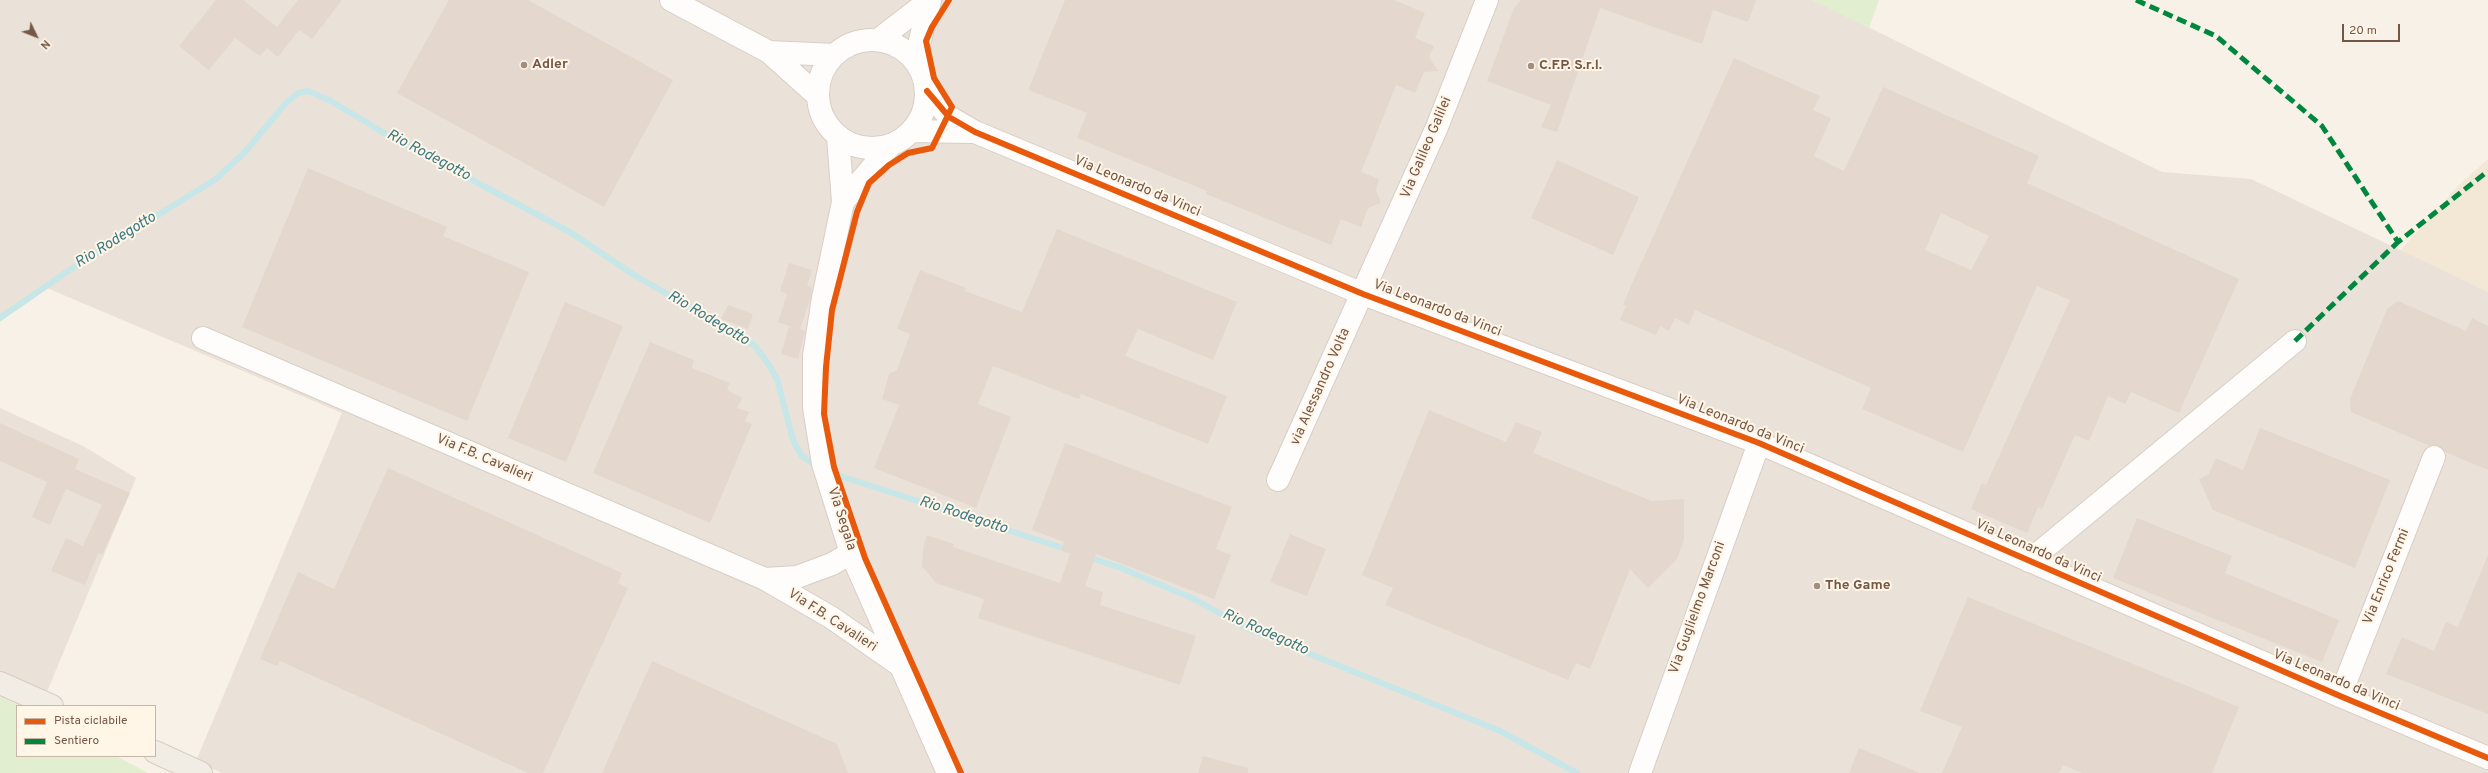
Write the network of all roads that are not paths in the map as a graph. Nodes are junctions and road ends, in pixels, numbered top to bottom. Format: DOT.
graph roads {
  1 [pos="671,0"];
  2 [pos="930,0"];
  3 [pos="1488,0"];
  4 [pos="878,40"];
  5 [pos="769,52"];
  6 [pos="834,55"];
  7 [pos="915,60"];
  8 [pos="927,91"];
  9 [pos="818,96"];
  10 [pos="913,131"];
  11 [pos="975,132"];
  12 [pos="838,137"];
  13 [pos="891,145"];
  14 [pos="843,202"];
  15 [pos="1363,294"];
  16 [pos="203,338"];
  17 [pos="2295,341"];
  18 [pos="1758,443"];
  19 [pos="2434,457"];
  20 [pos="1278,480"];
  21 [pos="851,553"];
  22 [pos="2028,561"];
  23 [pos="766,579"];
  24 [pos="898,664"];
  25 [pos="0,683"];
  26 [pos="2340,696"];
  27 [pos="50,705"];
  28 [pos="156,752"];
  29 [pos="2488,758"];
  30 [pos="201,773"];
  31 [pos="948,773"];
  32 [pos="1640,773"];
  1 -- 5 [label="street"];
  2 -- 4 [label="street, Via Segala"];
  2 -- 7 [label="street, Via Segala"];
  3 -- 15 [label="street, Via Galileo Galilei"];
  4 -- 6 [label="street, Via Segala"];
  4 -- 7 [label="street, Via Segala"];
  5 -- 6 [label="street"];
  5 -- 9 [label="street"];
  6 -- 9 [label="street, Via Segala"];
  7 -- 8 [label="street, Via Segala"];
  8 -- 10 [label="street, Via Segala"];
  8 -- 11 [label="street, Via Leonardo da Vinci"];
  9 -- 12 [label="street, Via Segala"];
  10 -- 11 [label="street, Via Leonardo da Vinci"];
  10 -- 13 [label="street, Via Segala"];
  11 -- 15 [label="street, Via Leonardo da Vinci"];
  12 -- 13 [label="street, Via Segala"];
  12 -- 14 [label="street, Via Segala"];
  13 -- 14 [label="street, Via Segala"];
  14 -- 21 [label="street, Via Segala"];
  15 -- 18 [label="street, Via Leonardo da Vinci"];
  15 -- 20 [label="street, via Alessandro Volta"];
  16 -- 23 [label="street, Via F.B. Cavalieri"];
  17 -- 22 [label="street, Via Leonardo da Vinci"];
  18 -- 22 [label="street, Via Leonardo da Vinci"];
  18 -- 32 [label="street, Via Guglielmo Marconi"];
  19 -- 26 [label="street, Via Enrico Fermi"];
  21 -- 23 [label="street, Via F.B. Cavalieri"];
  21 -- 24 [label="street, Via Segala"];
  22 -- 26 [label="street, Via Leonardo da Vinci"];
  23 -- 24 [label="street, Via F.B. Cavalieri"];
  24 -- 31 [label="street, Via Segala"];
  25 -- 27 [label="main road"];
  26 -- 29 [label="street, Via Leonardo da Vinci"];
  28 -- 30 [label="main road"];
}
